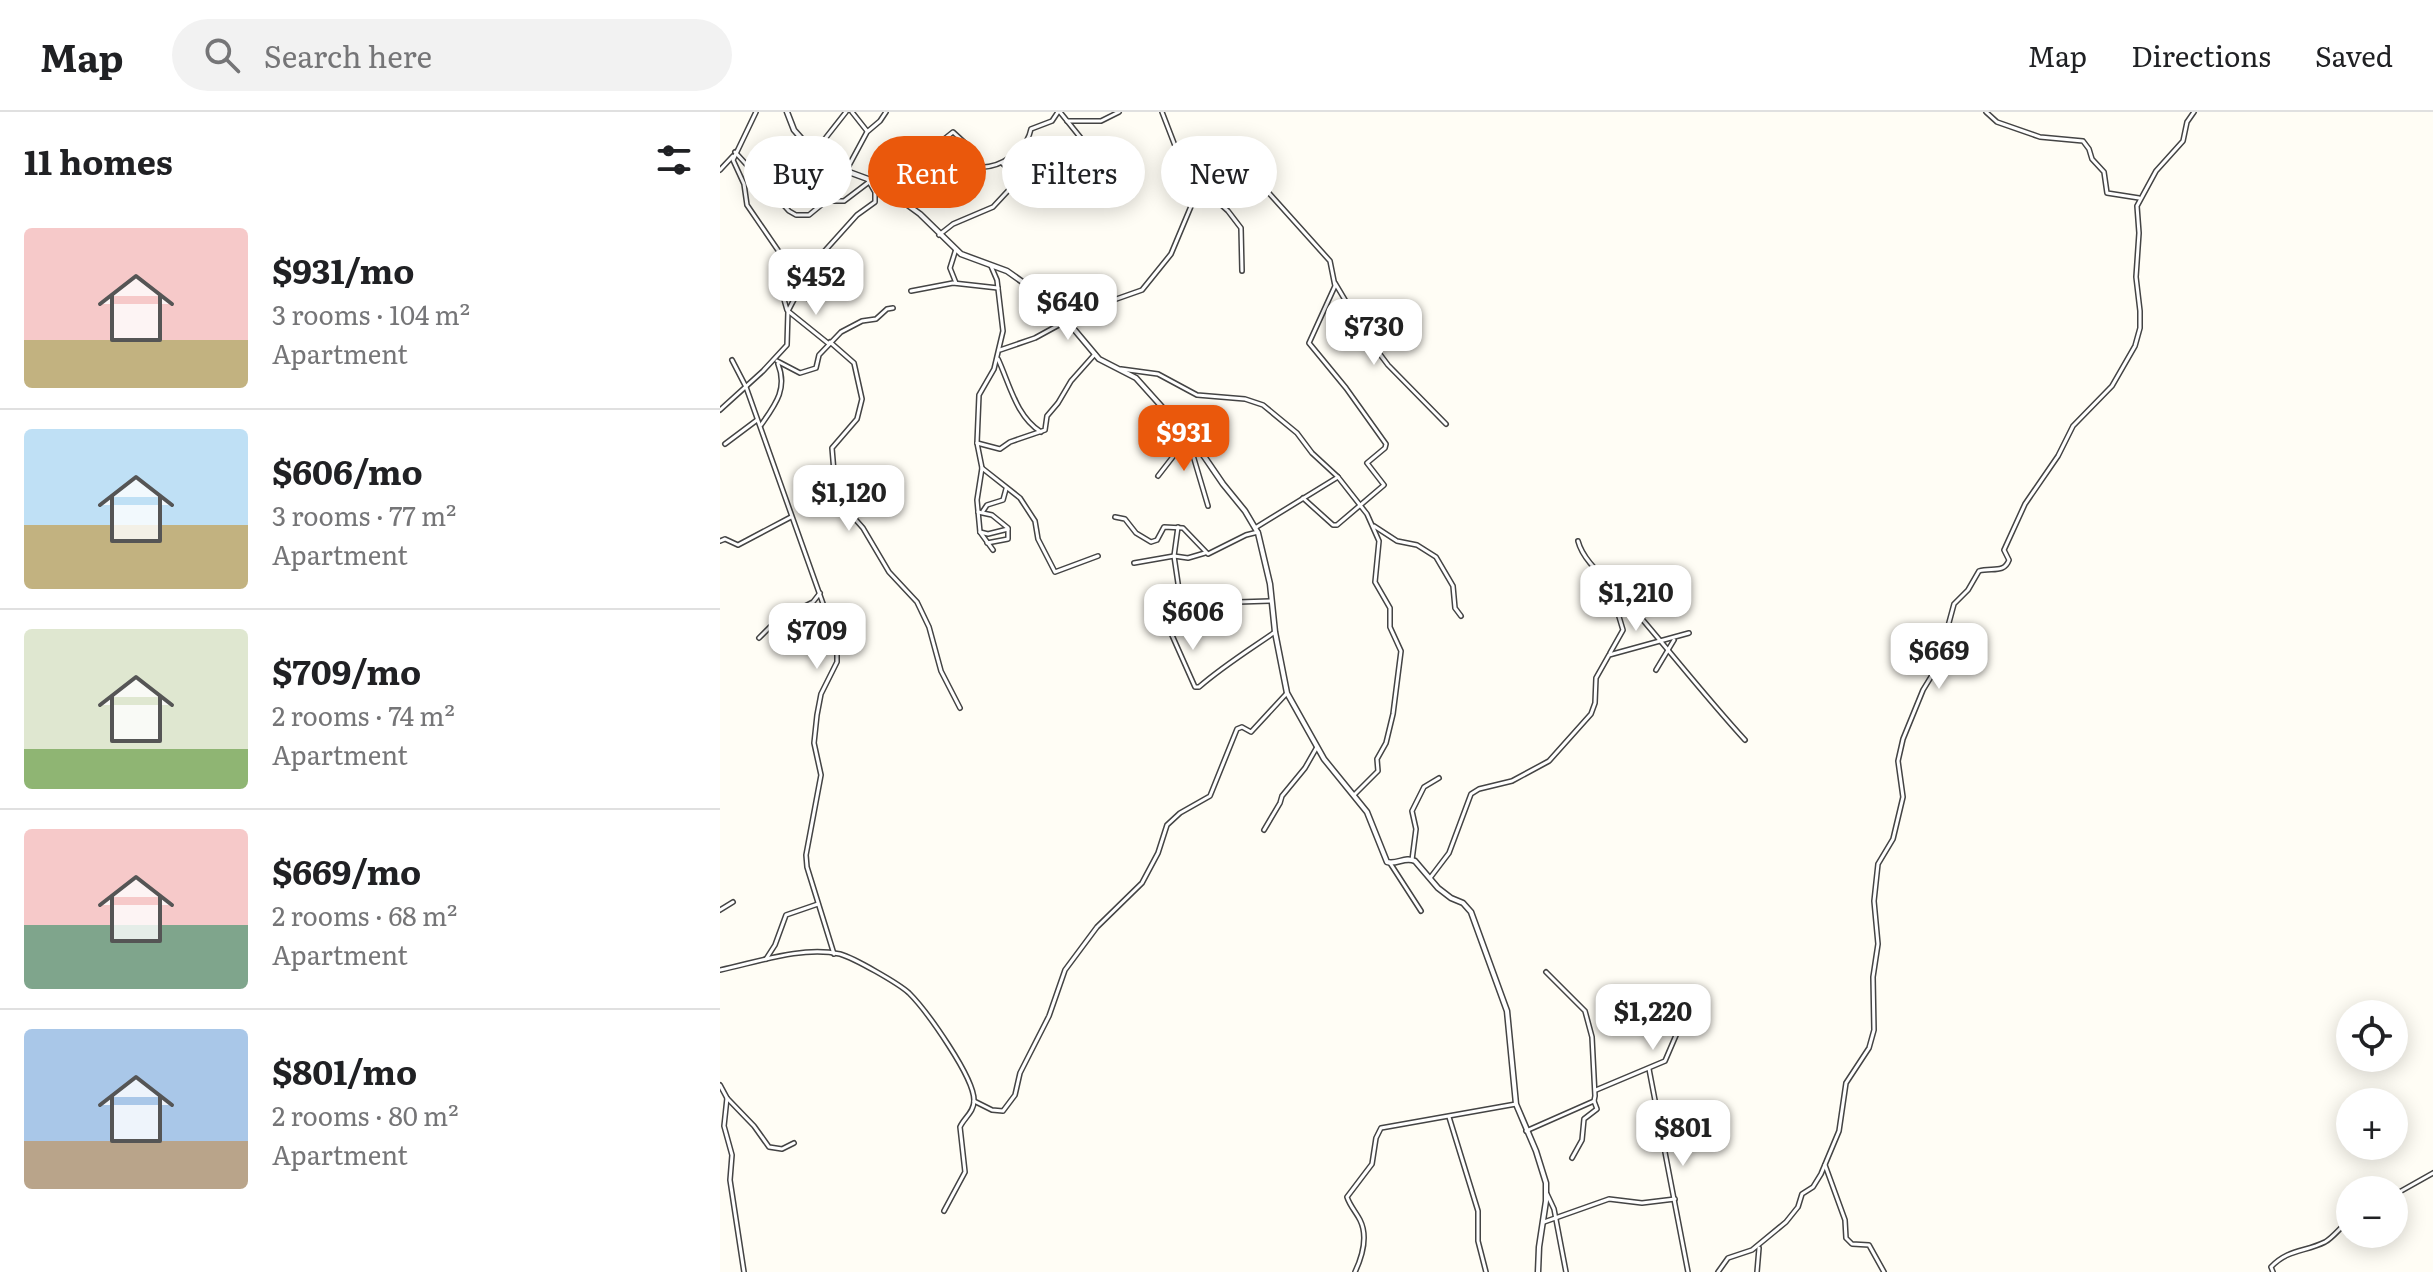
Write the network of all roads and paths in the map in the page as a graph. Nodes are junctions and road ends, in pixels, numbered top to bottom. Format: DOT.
graph roads {
  1 [pos="756,112"];
  2 [pos="787,112"];
  3 [pos="846,112"];
  4 [pos="852,112"];
  5 [pos="886,112"];
  6 [pos="1059,112"];
  7 [pos="1119,112"];
  8 [pos="1162,112"];
  9 [pos="1986,112"];
  10 [pos="2194,112"];
  11 [pos="1067,121"];
  12 [pos="867,132"];
  13 [pos="799,136"];
  14 [pos="827,136"];
  15 [pos="1030,136"];
  16 [pos="1079,136"];
  17 [pos="1171,136"];
  18 [pos="734,154"];
  19 [pos="852,160"];
  20 [pos="1002,163"];
  21 [pos="986,166"];
  22 [pos="720,170"];
  23 [pos="852,174"];
  24 [pos="867,180"];
  25 [pos="1002,197"];
  26 [pos="2139,198"];
  27 [pos="1277,202"];
  28 [pos="912,208"];
  29 [pos="1189,208"];
  30 [pos="1225,208"];
  31 [pos="939,235"];
  32 [pos="956,249"];
  33 [pos="991,266"];
  34 [pos="1242,271"];
  35 [pos="956,283"];
  36 [pos="1335,283"];
  37 [pos="998,288"];
  38 [pos="911,291"];
  39 [pos="798,292"];
  40 [pos="816,304"];
  41 [pos="893,308"];
  42 [pos="788,312"];
  43 [pos="1067,319"];
  44 [pos="830,343"];
  45 [pos="1000,350"];
  46 [pos="1095,354"];
  47 [pos="776,359"];
  48 [pos="998,359"];
  49 [pos="732,360"];
  50 [pos="1121,369"];
  51 [pos="746,387"];
  52 [pos="720,410"];
  53 [pos="757,420"];
  54 [pos="1446,424"];
  55 [pos="760,428"];
  56 [pos="1041,432"];
  57 [pos="1189,436"];
  58 [pos="977,443"];
  59 [pos="725,444"];
  60 [pos="1196,444"];
  61 [pos="982,468"];
  62 [pos="1158,476"];
  63 [pos="1338,477"];
  64 [pos="1006,489"];
  65 [pos="1303,498"];
  66 [pos="1361,505"];
  67 [pos="1208,506"];
  68 [pos="980,512"];
  69 [pos="791,517"];
  70 [pos="1115,517"];
  71 [pos="1374,526"];
  72 [pos="1178,527"];
  73 [pos="1008,529"];
  74 [pos="1256,530"];
  75 [pos="980,532"];
  76 [pos="720,541"];
  77 [pos="1578,541"];
  78 [pos="987,543"];
  79 [pos="993,550"];
  80 [pos="1205,553"];
  81 [pos="1098,556"];
  82 [pos="1174,556"];
  83 [pos="1134,563"];
  84 [pos="820,593"];
  85 [pos="1621,594"];
  86 [pos="1270,601"];
  87 [pos="1461,616"];
  88 [pos="1173,619"];
  89 [pos="1275,632"];
  90 [pos="1689,633"];
  91 [pos="759,638"];
  92 [pos="1675,638"];
  93 [pos="1660,642"];
  94 [pos="1668,653"];
  95 [pos="1608,656"];
  96 [pos="1656,670"];
  97 [pos="1287,693"];
  98 [pos="960,708"];
  99 [pos="1745,740"];
  100 [pos="1317,747"];
  101 [pos="1439,778"];
  102 [pos="1354,795"];
  103 [pos="1264,830"];
  104 [pos="1412,860"];
  105 [pos="1390,863"];
  106 [pos="1430,878"];
  107 [pos="733,902"];
  108 [pos="818,904"];
  109 [pos="720,910"];
  110 [pos="1421,911"];
  111 [pos="834,954"];
  112 [pos="765,961"];
  113 [pos="720,970"];
  114 [pos="1546,972"];
  115 [pos="1692,998"];
  116 [pos="1649,1069"];
  117 [pos="720,1085"];
  118 [pos="1596,1090"];
  119 [pos="727,1098"];
  120 [pos="974,1101"];
  121 [pos="1594,1101"];
  122 [pos="1516,1104"];
  123 [pos="1449,1116"];
  124 [pos="1526,1131"];
  125 [pos="794,1143"];
  126 [pos="1572,1158"];
  127 [pos="1825,1165"];
  128 [pos="2433,1173"];
  129 [pos="2408,1187"];
  130 [pos="1547,1194"];
  131 [pos="1675,1199"];
  132 [pos="944,1211"];
  133 [pos="1556,1218"];
  134 [pos="1544,1222"];
  135 [pos="2336,1232"];
  136 [pos="1759,1246"];
  137 [pos="744,1272"];
  138 [pos="1355,1272"];
  139 [pos="1486,1272"];
  140 [pos="1538,1272"];
  141 [pos="1566,1272"];
  142 [pos="1688,1272"];
  143 [pos="1718,1272"];
  144 [pos="1757,1272"];
  145 [pos="1884,1272"];
  146 [pos="2273,1272"];
  1 -- 18 [label="street"];
  2 -- 13 [label="street"];
  3 -- 14 [label="street"];
  4 -- 12 [label="street"];
  5 -- 12 [label="street"];
  6 -- 11 [label="street"];
  6 -- 15 [label="street"];
  7 -- 11 [label="street"];
  8 -- 17 [label="street"];
  9 -- 26 [label="street"];
  10 -- 26 [label="street"];
  11 -- 16 [label="street"];
  12 -- 19 [label="street"];
  18 -- 22 [label="street"];
  18 -- 24 [label="street"];
  18 -- 42 [label="street"];
  20 -- 21 [label="street"];
  23 -- 24 [label="street"];
  24 -- 39 [label="street"];
  25 -- 31 [label="street"];
  26 -- 127 [label="street"];
  27 -- 36 [label="street"];
  28 -- 31 [label="street"];
  29 -- 43 [label="street"];
  30 -- 34 [label="street"];
  31 -- 32 [label="street"];
  32 -- 33 [label="street"];
  32 -- 35 [label="street"];
  33 -- 37 [label="street"];
  33 -- 43 [label="street"];
  35 -- 37 [label="street"];
  35 -- 38 [label="street"];
  36 -- 54 [label="street"];
  36 -- 66 [label="street"];
  37 -- 45 [label="street"];
  39 -- 40 [label="street"];
  39 -- 42 [label="street"];
  41 -- 44 [label="street"];
  42 -- 44 [label="street"];
  42 -- 47 [label="street"];
  43 -- 45 [label="street"];
  43 -- 46 [label="street"];
  44 -- 47 [label="street"];
  44 -- 98 [label="street"];
  45 -- 48 [label="street"];
  46 -- 50 [label="street"];
  46 -- 56 [label="street"];
  47 -- 51 [label="street"];
  47 -- 55 [label="street"];
  48 -- 56 [label="street"];
  48 -- 58 [label="street"];
  49 -- 51 [label="street"];
  50 -- 57 [label="street"];
  50 -- 63 [label="street"];
  51 -- 52 [label="street"];
  51 -- 53 [label="street"];
  53 -- 55 [label="street"];
  53 -- 59 [label="street"];
  55 -- 69 [label="street"];
  56 -- 58 [label="street"];
  57 -- 60 [label="street"];
  57 -- 62 [label="street"];
  58 -- 61 [label="street"];
  60 -- 67 [label="street"];
  60 -- 74 [label="street"];
  61 -- 64 [label="street"];
  61 -- 68 [label="street"];
  63 -- 65 [label="street"];
  63 -- 66 [label="street"];
  64 -- 68 [label="street"];
  64 -- 81 [label="street"];
  65 -- 66 [label="street"];
  65 -- 74 [label="street"];
  66 -- 71 [label="street"];
  68 -- 73 [label="street"];
  68 -- 75 [label="street"];
  69 -- 76 [label="street"];
  69 -- 84 [label="street"];
  70 -- 72 [label="street"];
  71 -- 87 [label="street"];
  71 -- 102 [label="street"];
  72 -- 80 [label="street"];
  72 -- 82 [label="street"];
  73 -- 75 [label="street"];
  73 -- 78 [label="street"];
  74 -- 80 [label="street"];
  74 -- 86 [label="street"];
  75 -- 78 [label="street"];
  77 -- 85 [label="street"];
  78 -- 79 [label="street"];
  80 -- 82 [label="street"];
  82 -- 83 [label="street"];
  82 -- 88 [label="street"];
  84 -- 91 [label="street"];
  84 -- 108 [label="street"];
  85 -- 93 [label="street"];
  85 -- 95 [label="street"];
  86 -- 88 [label="street"];
  86 -- 89 [label="street"];
  88 -- 89 [label="street"];
  89 -- 97 [label="street"];
  90 -- 92 [label="street"];
  92 -- 93 [label="street"];
  92 -- 94 [label="street"];
  93 -- 94 [label="street"];
  93 -- 95 [label="street"];
  94 -- 96 [label="street"];
  94 -- 99 [label="street"];
  95 -- 106 [label="street"];
  97 -- 100 [label="street"];
  97 -- 120 [label="street"];
  100 -- 102 [label="street"];
  100 -- 103 [label="street"];
  101 -- 104 [label="street"];
  102 -- 105 [label="street"];
  104 -- 105 [label="street"];
  104 -- 106 [label="street"];
  105 -- 110 [label="street"];
  106 -- 122 [label="street"];
  107 -- 109 [label="street"];
  108 -- 111 [label="street"];
  108 -- 112 [label="street"];
  111 -- 112 [label="street"];
  111 -- 120 [label="street"];
  112 -- 113 [label="street"];
  114 -- 118 [label="street"];
  115 -- 116 [label="street"];
  116 -- 118 [label="street"];
  116 -- 131 [label="street"];
  117 -- 119 [label="street"];
  118 -- 121 [label="street"];
  119 -- 125 [label="street"];
  119 -- 137 [label="street"];
  120 -- 132 [label="street"];
  121 -- 124 [label="street"];
  121 -- 126 [label="street"];
  122 -- 123 [label="street"];
  122 -- 124 [label="street"];
  123 -- 138 [label="street"];
  123 -- 139 [label="street"];
  124 -- 130 [label="street"];
  127 -- 136 [label="street"];
  127 -- 145 [label="street"];
  128 -- 129 [label="street"];
  130 -- 133 [label="street"];
  130 -- 134 [label="street"];
  131 -- 133 [label="street"];
  131 -- 142 [label="street"];
  133 -- 134 [label="street"];
  133 -- 141 [label="street"];
  134 -- 140 [label="street"];
  135 -- 146 [label="street"];
  136 -- 143 [label="street"];
  136 -- 144 [label="street"];
}
